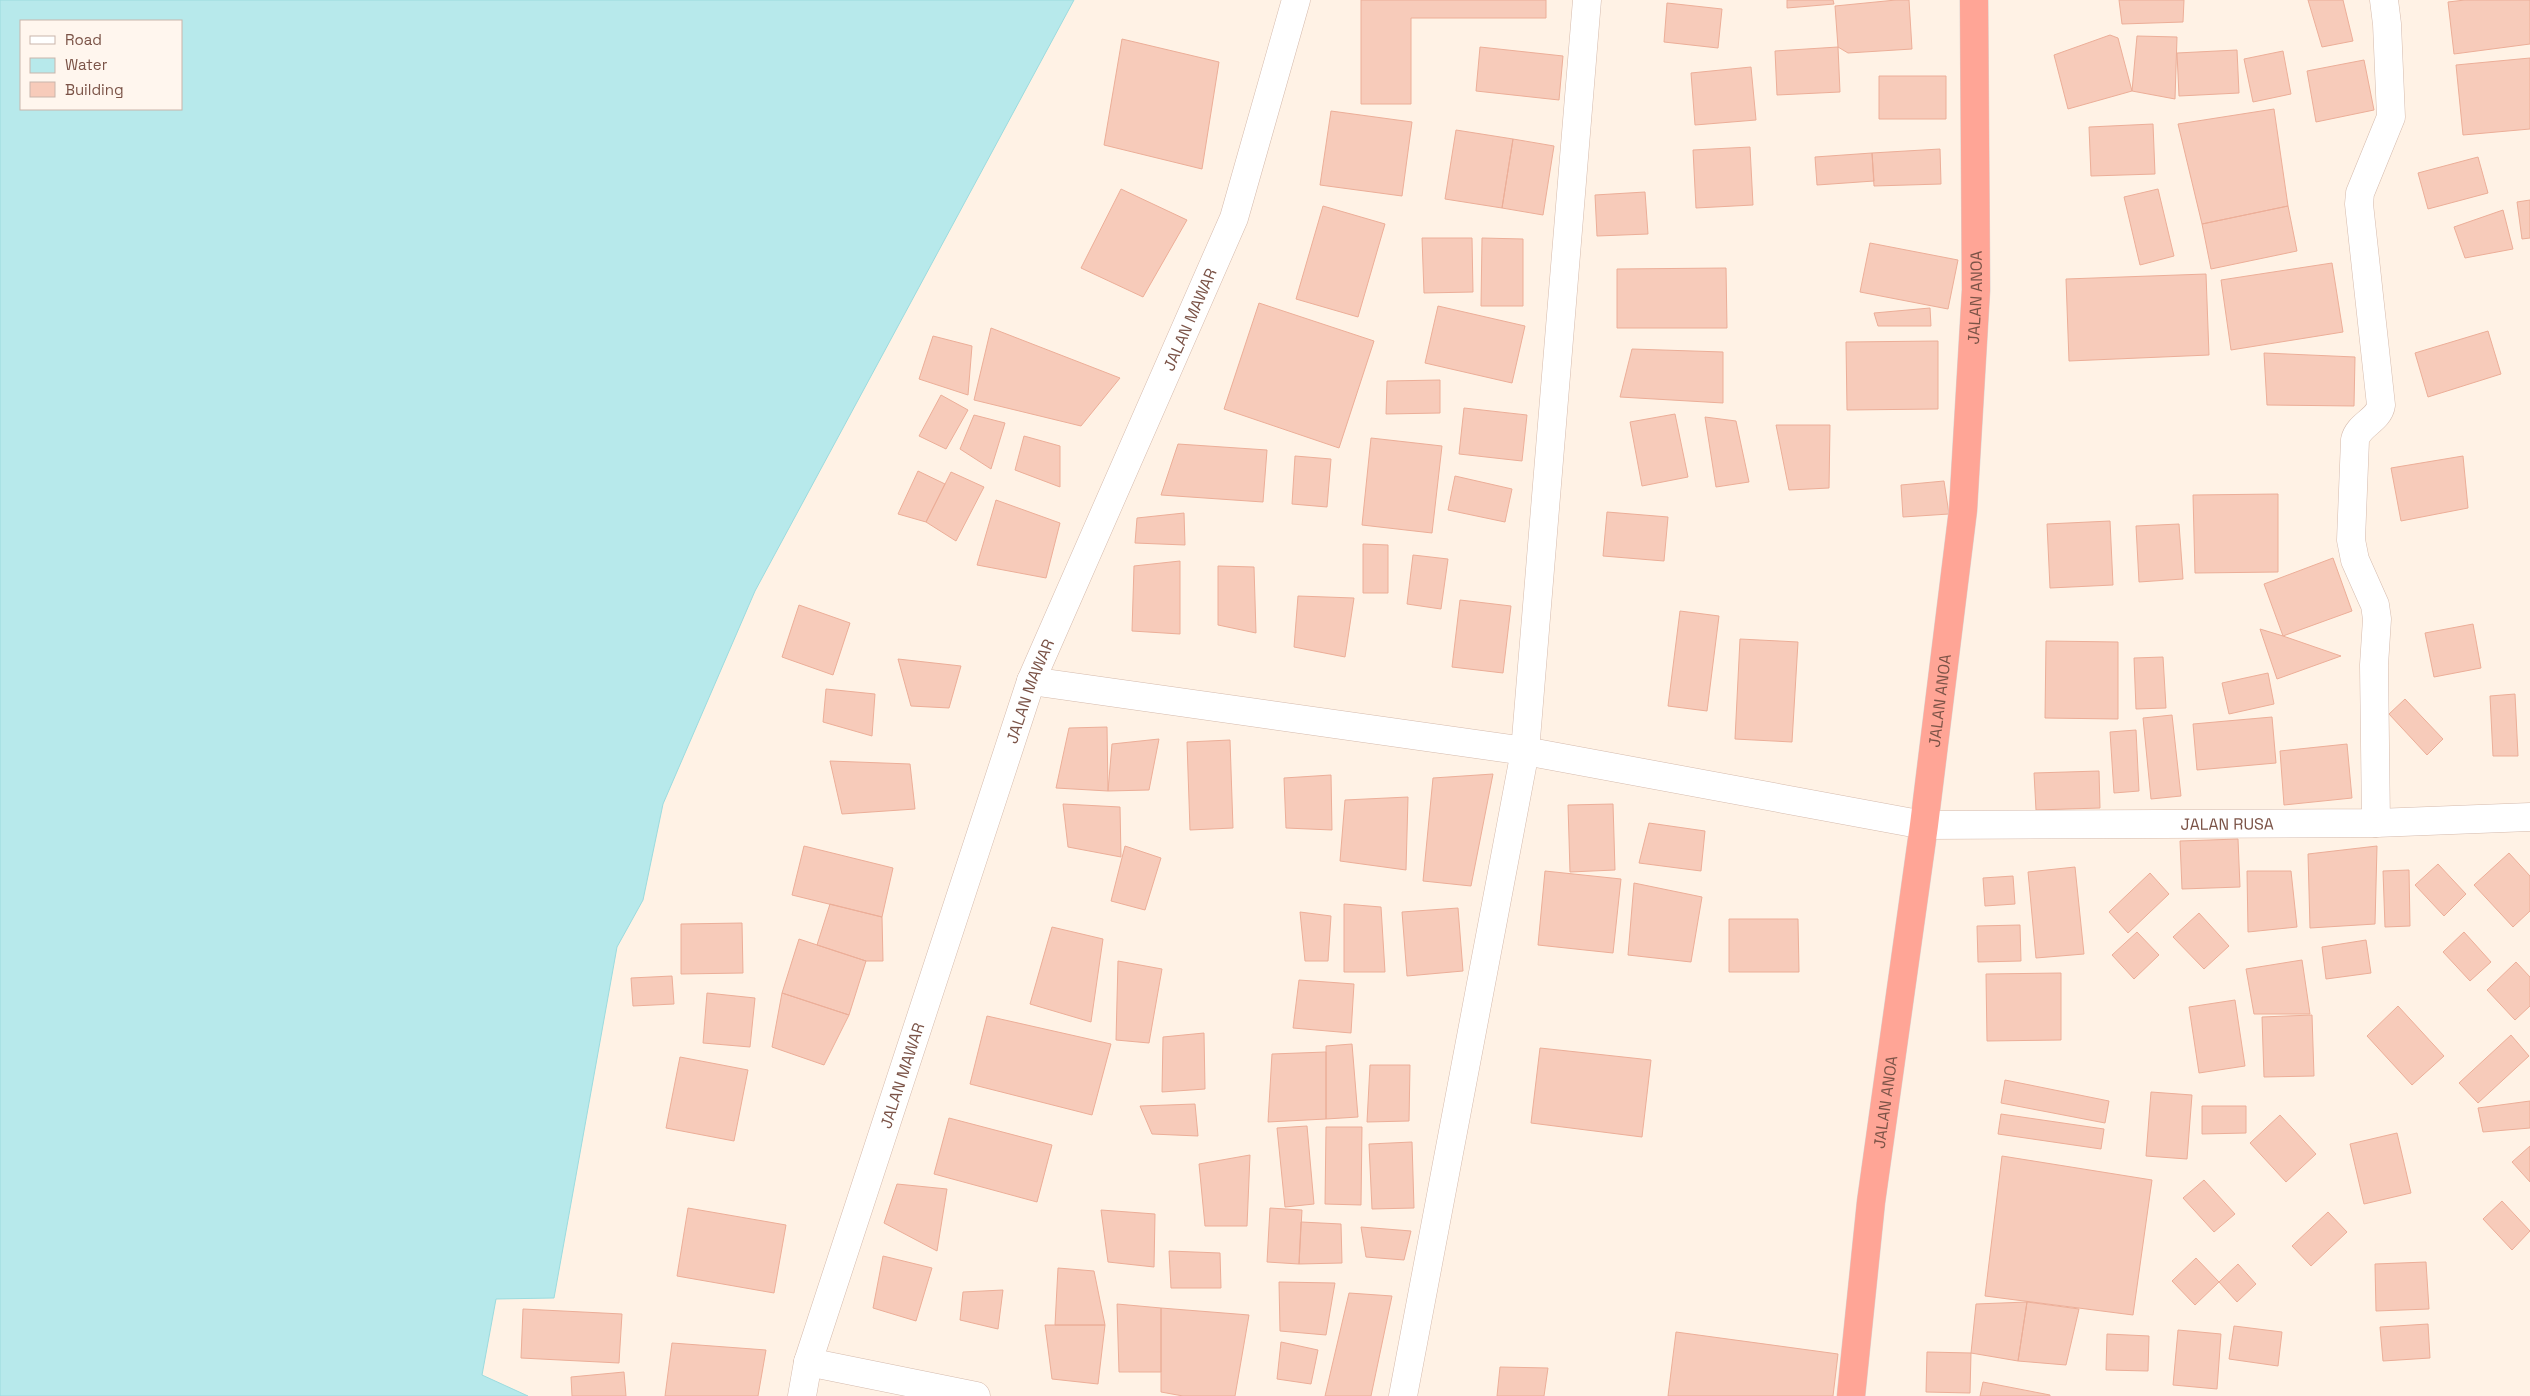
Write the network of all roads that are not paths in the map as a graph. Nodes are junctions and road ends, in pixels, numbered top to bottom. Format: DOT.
graph roads {
  1 [pos="1296,0"];
  2 [pos="1587,0"];
  3 [pos="1974,0"];
  4 [pos="2384,0"];
  5 [pos="1031,681"];
  6 [pos="1525,751"];
  7 [pos="2530,818"];
  8 [pos="2376,823"];
  9 [pos="1924,825"];
  10 [pos="808,1362"];
  11 [pos="802,1396"];
  12 [pos="976,1396"];
  13 [pos="1403,1396"];
  14 [pos="1851,1396"];
  1 -- 5 [label="street, JALAN MAWAR"];
  2 -- 6 [label="street"];
  3 -- 9 [label="highway, JALAN ANOA"];
  4 -- 8 [label="street"];
  5 -- 6 [label="street, JALAN RUSA"];
  5 -- 10 [label="street, JALAN MAWAR"];
  6 -- 9 [label="street, JALAN RUSA"];
  6 -- 13 [label="street"];
  7 -- 8 [label="street, JALAN RUSA"];
  8 -- 9 [label="street, JALAN RUSA"];
  9 -- 14 [label="highway, JALAN ANOA"];
  10 -- 11 [label="street, JALAN MAWAR"];
  10 -- 12 [label="street"];
}
